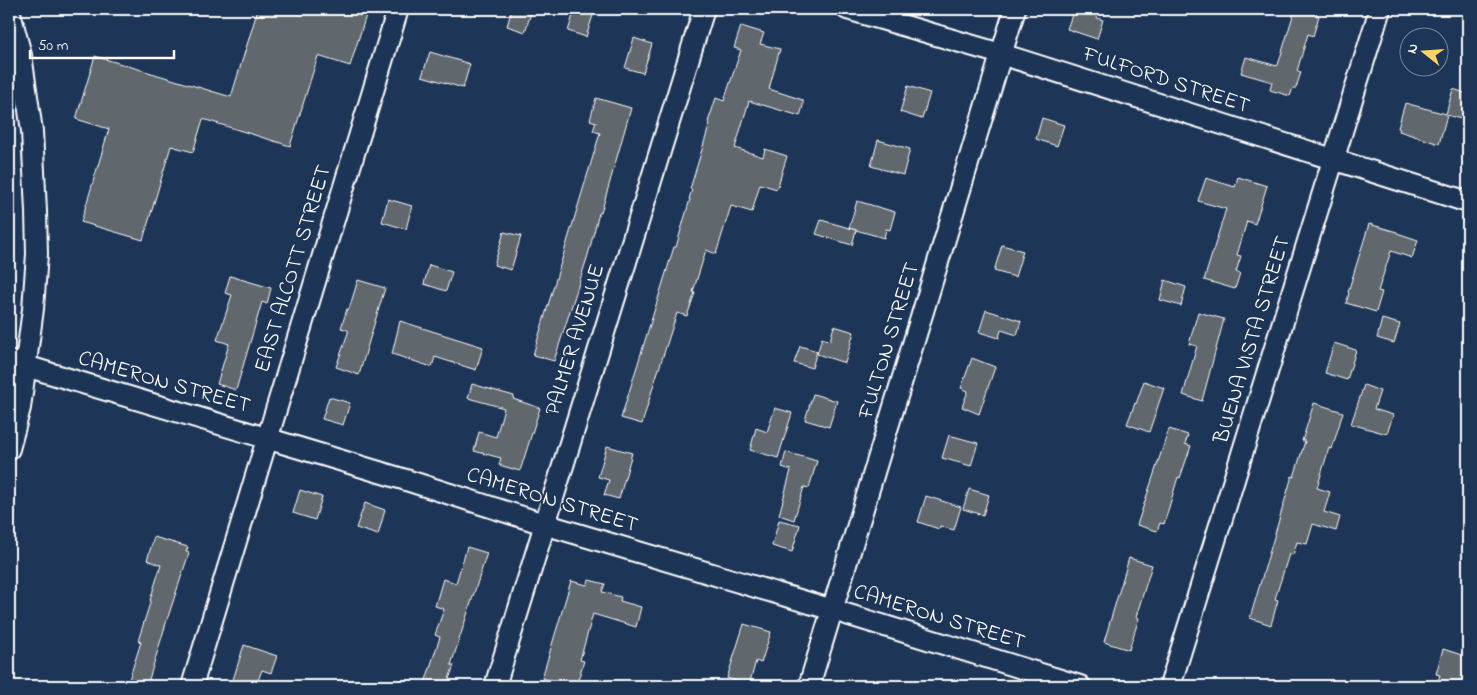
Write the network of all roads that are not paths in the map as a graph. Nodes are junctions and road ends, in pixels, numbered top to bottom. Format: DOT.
graph roads {
  1 [pos="9,9"];
  2 [pos="398,9"];
  3 [pos="704,9"];
  4 [pos="848,9"];
  5 [pos="1015,9"];
  6 [pos="1380,9"];
  7 [pos="1001,54"];
  8 [pos="1333,160"];
  9 [pos="1468,202"];
  10 [pos="17,364"];
  11 [pos="267,438"];
  12 [pos="9,449"];
  13 [pos="544,524"];
  14 [pos="833,610"];
  15 [pos="192,686"];
  16 [pos="495,686"];
  17 [pos="809,686"];
  18 [pos="1080,686"];
  19 [pos="1170,686"];
  1 -- 10 [label="street"];
  2 -- 11 [label="street, EAST ALCOTT STREET"];
  3 -- 13 [label="street, PALMER AVENUE"];
  4 -- 7 [label="street, FULFORD STREET"];
  5 -- 7 [label="street, FULTON STREET"];
  6 -- 8 [label="street, BUENA VISTA STREET"];
  7 -- 8 [label="street, FULFORD STREET"];
  7 -- 14 [label="street, FULTON STREET"];
  8 -- 9 [label="street, FULFORD STREET"];
  8 -- 19 [label="street, BUENA VISTA STREET"];
  10 -- 11 [label="street, CAMERON STREET"];
  10 -- 12 [label="street"];
  11 -- 13 [label="street, CAMERON STREET"];
  11 -- 15 [label="street, EAST ALCOTT STREET"];
  13 -- 14 [label="street, CAMERON STREET"];
  13 -- 16 [label="street, PALMER AVENUE"];
  14 -- 17 [label="street, FULTON STREET"];
  14 -- 18 [label="street, CAMERON STREET"];
}
